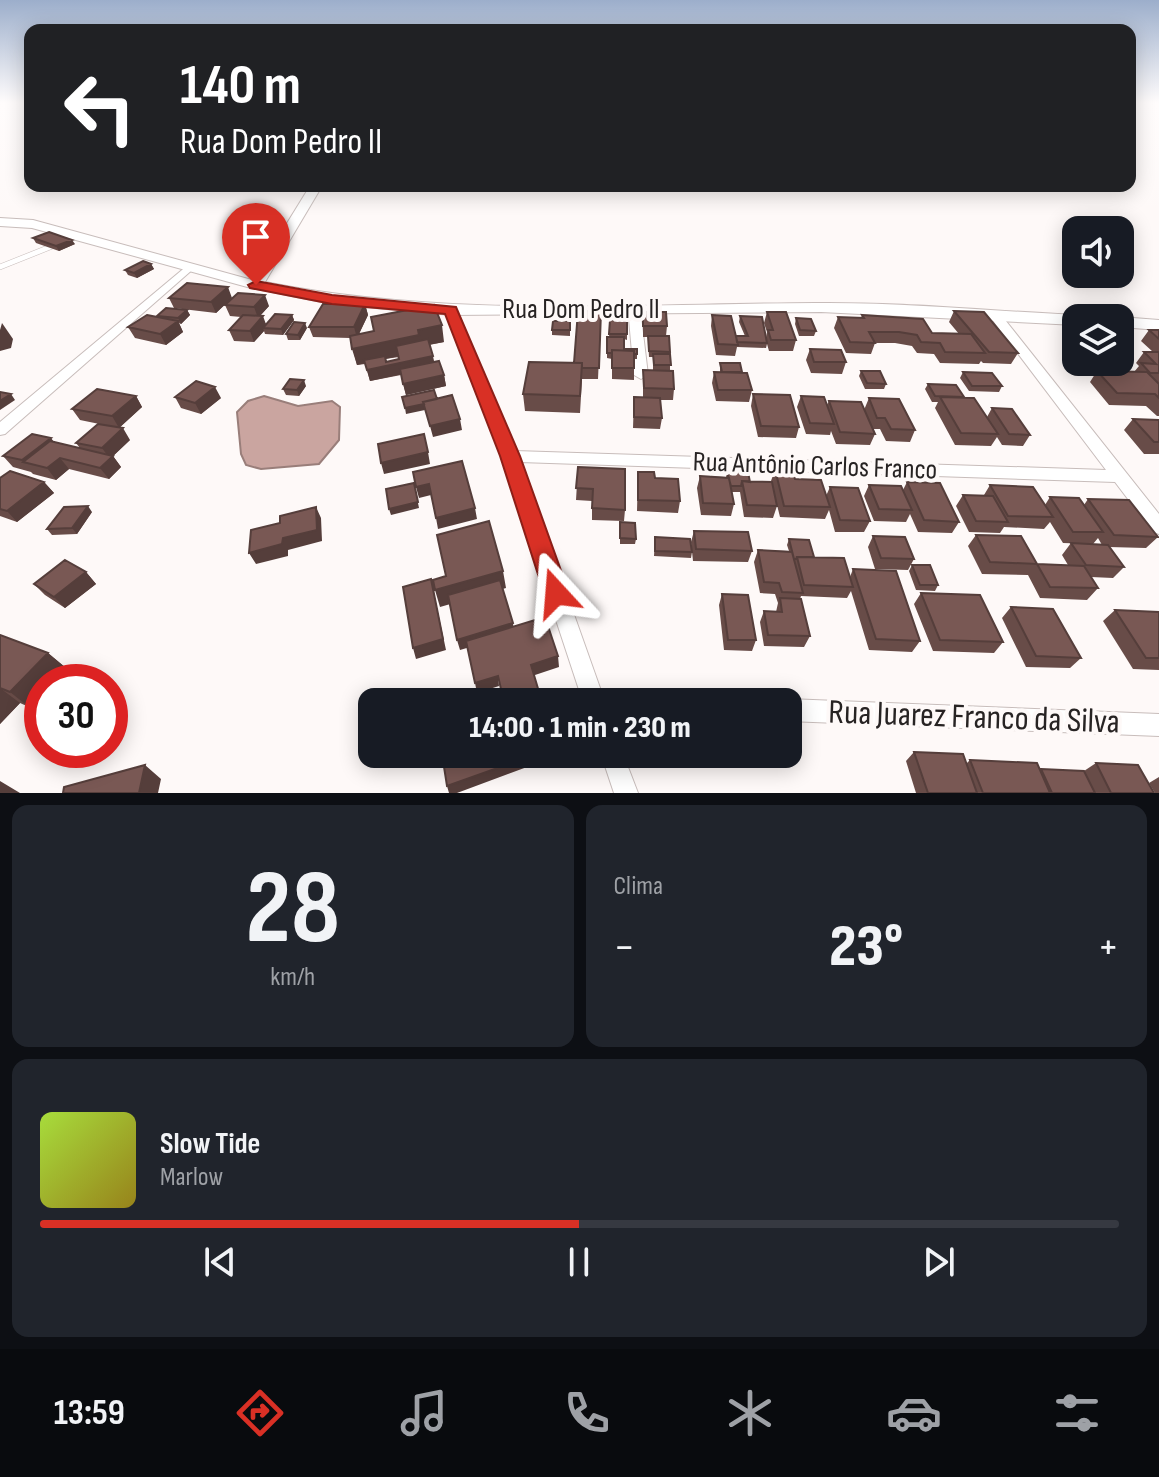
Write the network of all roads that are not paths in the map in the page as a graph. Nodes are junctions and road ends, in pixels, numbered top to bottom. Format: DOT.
graph roads {
  1 [pos="312,192"];
  2 [pos="0,222"];
  3 [pos="79,235"];
  4 [pos="0,267"];
  5 [pos="188,268"];
  6 [pos="256,285"];
  7 [pos="634,308"];
  8 [pos="451,310"];
  9 [pos="994,314"];
  10 [pos="1062,319"];
  11 [pos="1134,323"];
  12 [pos="1159,325"];
  13 [pos="641,375"];
  14 [pos="0,430"];
  15 [pos="510,456"];
  16 [pos="1120,476"];
  17 [pos="1159,527"];
  18 [pos="589,688"];
  19 [pos="802,711"];
  20 [pos="1159,725"];
  21 [pos="617,768"];
  22 [pos="626,793"];
  1 -- 6 [label="street"];
  2 -- 3 [label="street, Rua Dom Pedro II"];
  3 -- 4 [label="lane"];
  3 -- 5 [label="street, Rua Dom Pedro II"];
  5 -- 6 [label="street, Rua Dom Pedro II"];
  5 -- 14 [label="street"];
  6 -- 8 [label="street, Rua Dom Pedro II"];
  7 -- 8 [label="street, Rua Dom Pedro II"];
  7 -- 9 [label="street, Rua Dom Pedro II"];
  7 -- 13 [label="street"];
  8 -- 15 [label="street"];
  9 -- 10 [label="street, Rua Dom Pedro II"];
  9 -- 16 [label="street"];
  11 -- 12 [label="street"];
  15 -- 16 [label="street, Rua Antônio Carlos Franco"];
  15 -- 18 [label="street"];
  16 -- 17 [label="street"];
  19 -- 20 [label="street, Rua Juarez Franco da Silva"];
  21 -- 22 [label="street"];
}
